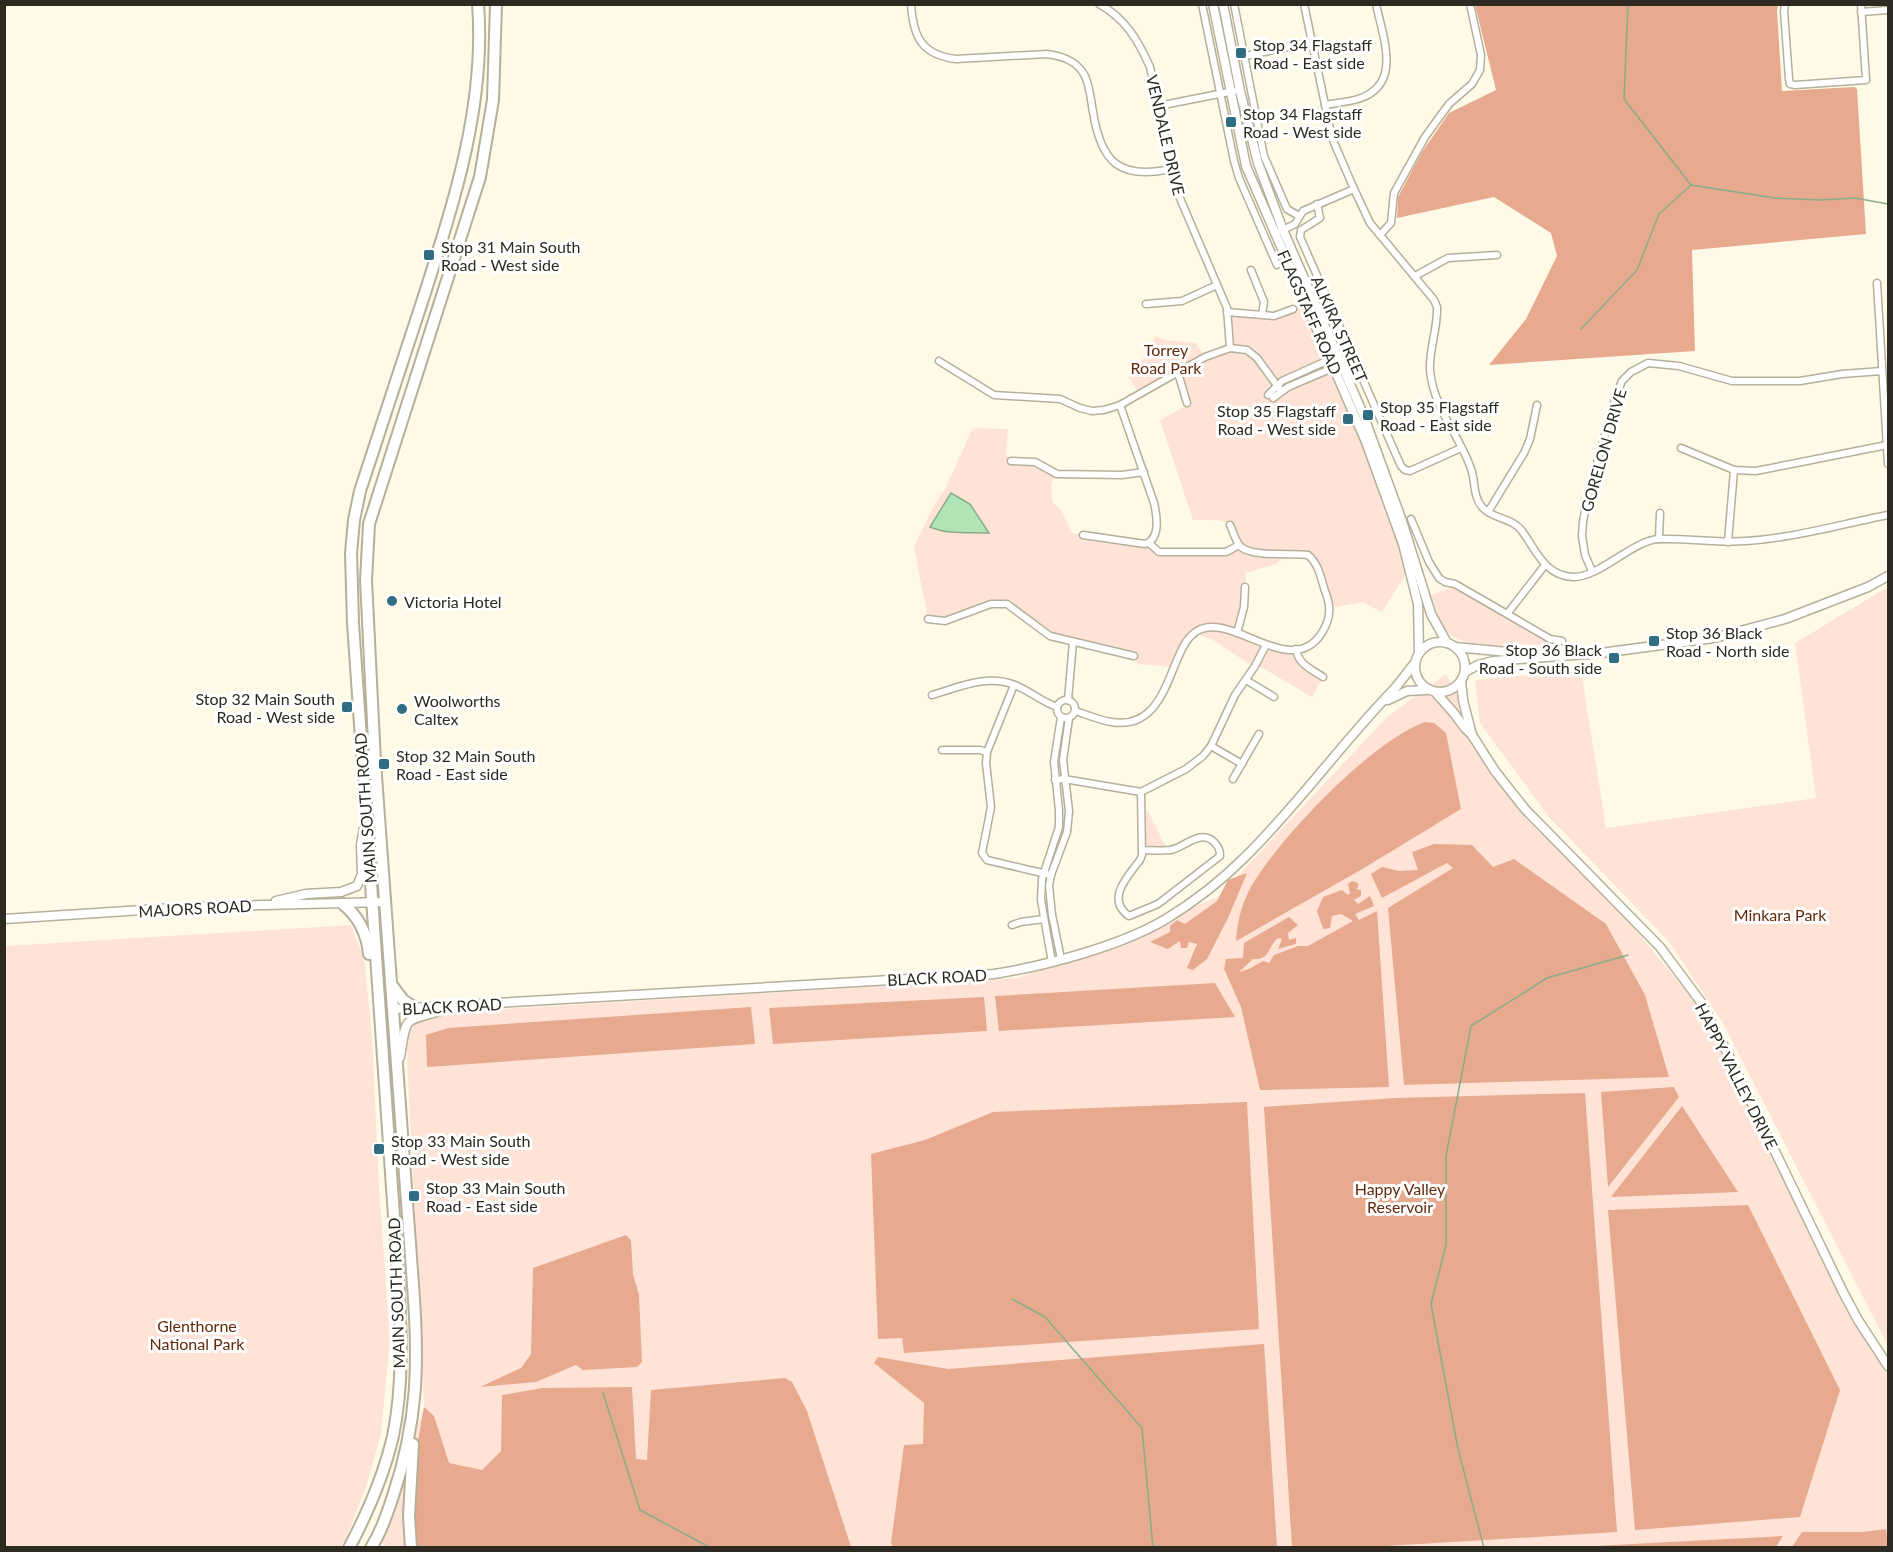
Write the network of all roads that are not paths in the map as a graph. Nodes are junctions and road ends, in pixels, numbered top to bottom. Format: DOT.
graph roads {
  1 [pos="478,4"];
  2 [pos="496,4"];
  3 [pos="911,4"];
  4 [pos="1099,4"];
  5 [pos="1202,4"];
  6 [pos="1213,4"];
  7 [pos="1222,4"];
  8 [pos="1234,4"];
  9 [pos="1304,4"];
  10 [pos="1376,4"];
  11 [pos="1470,4"];
  12 [pos="1785,4"];
  13 [pos="1861,8"];
  14 [pos="1888,10"];
  15 [pos="1312,42"];
  16 [pos="1245,56"];
  17 [pos="1240,91"];
  18 [pos="1226,93"];
  19 [pos="1325,105"];
  20 [pos="1158,106"];
  21 [pos="1171,169"];
  22 [pos="461,172"];
  23 [pos="480,177"];
  24 [pos="1354,189"];
  25 [pos="1317,204"];
  26 [pos="1299,216"];
  27 [pos="1280,232"];
  28 [pos="1380,235"];
  29 [pos="1497,255"];
  30 [pos="1268,265"];
  31 [pos="1261,272"];
  32 [pos="1415,276"];
  33 [pos="1877,283"];
  34 [pos="1217,285"];
  35 [pos="1146,304"];
  36 [pos="1293,309"];
  37 [pos="1227,312"];
  38 [pos="1262,314"];
  39 [pos="1878,314"];
  40 [pos="1888,314"];
  41 [pos="1230,348"];
  42 [pos="939,361"];
  43 [pos="1337,361"];
  44 [pos="1882,371"];
  45 [pos="1178,373"];
  46 [pos="1279,387"];
  47 [pos="1886,388"];
  48 [pos="1270,396"];
  49 [pos="1187,403"];
  50 [pos="1119,405"];
  51 [pos="1537,405"];
  52 [pos="1887,445"];
  53 [pos="1461,448"];
  54 [pos="1681,448"];
  55 [pos="1011,461"];
  56 [pos="1888,464"];
  57 [pos="1734,470"];
  58 [pos="1144,472"];
  59 [pos="1488,512"];
  60 [pos="1660,513"];
  61 [pos="1888,515"];
  62 [pos="1411,519"];
  63 [pos="1230,525"];
  64 [pos="1083,535"];
  65 [pos="1659,539"];
  66 [pos="1728,542"];
  67 [pos="1149,543"];
  68 [pos="1239,545"];
  69 [pos="367,553"];
  70 [pos="1545,565"];
  71 [pos="1592,571"];
  72 [pos="1888,576"];
  73 [pos="1245,587"];
  74 [pos="1507,614"];
  75 [pos="928,619"];
  76 [pos="353,624"];
  77 [pos="1237,633"];
  78 [pos="1562,641"];
  79 [pos="1073,642"];
  80 [pos="1266,645"];
  81 [pos="1451,645"];
  82 [pos="1296,649"];
  83 [pos="1419,653"];
  84 [pos="1134,656"];
  85 [pos="1571,656"];
  86 [pos="1414,664"];
  87 [pos="1465,672"];
  88 [pos="1323,677"];
  89 [pos="1246,680"];
  90 [pos="1461,681"];
  91 [pos="1014,685"];
  92 [pos="1432,691"];
  93 [pos="932,695"];
  94 [pos="1274,697"];
  95 [pos="1068,700"];
  96 [pos="1382,703"];
  97 [pos="1057,707"];
  98 [pos="1076,711"];
  99 [pos="1061,717"];
  100 [pos="1069,718"];
  101 [pos="1259,734"];
  102 [pos="1472,735"];
  103 [pos="1211,746"];
  104 [pos="942,750"];
  105 [pos="987,752"];
  106 [pos="1242,764"];
  107 [pos="1064,779"];
  108 [pos="1233,779"];
  109 [pos="1055,780"];
  110 [pos="1141,792"];
  111 [pos="366,818"];
  112 [pos="1142,850"];
  113 [pos="1044,872"];
  114 [pos="1052,874"];
  115 [pos="385,902"];
  116 [pos="372,903"];
  117 [pos="343,904"];
  118 [pos="258,905"];
  119 [pos="4,919"];
  120 [pos="1044,919"];
  121 [pos="1012,925"];
  122 [pos="1057,961"];
  123 [pos="391,983"];
  124 [pos="377,989"];
  125 [pos="454,1006"];
  126 [pos="415,1008"];
  127 [pos="393,1009"];
  128 [pos="379,1010"];
  129 [pos="398,1068"];
  130 [pos="1888,1366"];
  131 [pos="413,1413"];
  132 [pos="361,1527"];
  133 [pos="375,1546"];
  134 [pos="350,1548"];
  135 [pos="362,1548"];
  136 [pos="411,1548"];
  1 -- 22 [label="highway, MAIN SOUTH ROAD"];
  2 -- 23 [label="highway, MAIN SOUTH ROAD"];
  3 -- 21 [label="street"];
  4 -- 20 [label="street, VENDALE DRIVE"];
  5 -- 18 [label="street"];
  6 -- 18 [label="main road, FLAGSTAFF ROAD"];
  7 -- 17 [label="main road, FLAGSTAFF ROAD"];
  8 -- 16 [label="street"];
  9 -- 15 [label="street"];
  10 -- 19 [label="street"];
  11 -- 28 [label="street"];
  12 -- 13 [label="street"];
  13 -- 14 [label="street"];
  15 -- 16 [label="street"];
  15 -- 19 [label="street"];
  16 -- 26 [label="street"];
  17 -- 18 [label="street"];
  17 -- 27 [label="main road, FLAGSTAFF ROAD"];
  18 -- 20 [label="street"];
  18 -- 27 [label="main road, FLAGSTAFF ROAD"];
  18 -- 30 [label="street"];
  19 -- 24 [label="street"];
  20 -- 21 [label="street, VENDALE DRIVE"];
  21 -- 34 [label="street, VENDALE DRIVE"];
  22 -- 23 [label="highway"];
  22 -- 76 [label="highway, MAIN SOUTH ROAD"];
  23 -- 69 [label="highway, MAIN SOUTH ROAD"];
  24 -- 25 [label="street"];
  24 -- 28 [label="street"];
  25 -- 26 [label="street"];
  25 -- 53 [label="street, ALKIRA STREET"];
  26 -- 27 [label="street"];
  27 -- 43 [label="main road, FLAGSTAFF ROAD"];
  28 -- 32 [label="street"];
  29 -- 32 [label="street"];
  31 -- 38 [label="street"];
  32 -- 53 [label="street"];
  33 -- 39 [label="street"];
  34 -- 35 [label="street"];
  34 -- 37 [label="street, VENDALE DRIVE"];
  36 -- 38 [label="street"];
  37 -- 38 [label="street"];
  37 -- 41 [label="street, VENDALE DRIVE"];
  39 -- 40 [label="street"];
  39 -- 44 [label="street"];
  41 -- 45 [label="street"];
  41 -- 46 [label="street"];
  42 -- 50 [label="street"];
  43 -- 46 [label="street"];
  43 -- 81 [label="main road, FLAGSTAFF ROAD"];
  43 -- 83 [label="main road, FLAGSTAFF ROAD"];
  44 -- 47 [label="street"];
  44 -- 71 [label="street, GORELON DRIVE"];
  45 -- 49 [label="street"];
  45 -- 50 [label="street"];
  46 -- 48 [label="street"];
  47 -- 52 [label="street"];
  50 -- 58 [label="street"];
  51 -- 59 [label="street"];
  52 -- 56 [label="street"];
  52 -- 57 [label="street"];
  53 -- 59 [label="street"];
  54 -- 57 [label="street"];
  55 -- 58 [label="street"];
  57 -- 66 [label="street"];
  58 -- 67 [label="street"];
  59 -- 70 [label="street"];
  60 -- 65 [label="street"];
  61 -- 66 [label="street"];
  62 -- 74 [label="street"];
  63 -- 68 [label="street"];
  64 -- 67 [label="street"];
  65 -- 66 [label="street"];
  65 -- 71 [label="street"];
  67 -- 68 [label="street"];
  68 -- 82 [label="street"];
  69 -- 76 [label="highway"];
  69 -- 115 [label="highway, MAIN SOUTH ROAD"];
  70 -- 71 [label="street"];
  70 -- 74 [label="street"];
  72 -- 85 [label="main road"];
  73 -- 77 [label="street"];
  74 -- 78 [label="street"];
  75 -- 79 [label="street"];
  76 -- 111 [label="highway, MAIN SOUTH ROAD"];
  77 -- 80 [label="street"];
  77 -- 98 [label="street"];
  79 -- 84 [label="street"];
  79 -- 95 [label="street"];
  80 -- 82 [label="street"];
  80 -- 89 [label="street"];
  81 -- 83 [label="main road"];
  81 -- 85 [label="main road"];
  81 -- 87 [label="main road"];
  82 -- 88 [label="street"];
  83 -- 86 [label="main road"];
  85 -- 87 [label="main road"];
  86 -- 92 [label="main road"];
  86 -- 96 [label="main road, BLACK ROAD"];
  87 -- 90 [label="main road"];
  89 -- 94 [label="street"];
  89 -- 103 [label="street"];
  90 -- 92 [label="main road"];
  90 -- 102 [label="main road, HAPPY VALLEY DRIVE"];
  91 -- 93 [label="street"];
  91 -- 97 [label="street"];
  91 -- 105 [label="street"];
  92 -- 96 [label="main road, BLACK ROAD"];
  92 -- 102 [label="main road, HAPPY VALLEY DRIVE"];
  95 -- 97 [label="street"];
  95 -- 98 [label="street"];
  96 -- 122 [label="main road, BLACK ROAD"];
  97 -- 99 [label="street"];
  98 -- 100 [label="street"];
  99 -- 100 [label="street"];
  99 -- 109 [label="street"];
  100 -- 107 [label="street"];
  101 -- 106 [label="street"];
  102 -- 130 [label="main road, HAPPY VALLEY DRIVE"];
  103 -- 106 [label="street"];
  103 -- 110 [label="street"];
  104 -- 105 [label="street"];
  105 -- 113 [label="street"];
  106 -- 108 [label="street"];
  107 -- 109 [label="street"];
  107 -- 110 [label="street"];
  107 -- 114 [label="street"];
  109 -- 113 [label="street"];
  110 -- 112 [label="street"];
  111 -- 116 [label="highway, MAIN SOUTH ROAD"];
  111 -- 118 [label="main road"];
  112 -- 112 [label="street"];
  113 -- 114 [label="street"];
  113 -- 120 [label="street"];
  114 -- 122 [label="street"];
  115 -- 116 [label="main road, MAJORS ROAD"];
  115 -- 123 [label="highway, MAIN SOUTH ROAD"];
  116 -- 117 [label="main road, MAJORS ROAD"];
  116 -- 124 [label="highway, MAIN SOUTH ROAD"];
  117 -- 118 [label="main road, MAJORS ROAD"];
  117 -- 124 [label="highway"];
  118 -- 119 [label="main road, MAJORS ROAD"];
  120 -- 121 [label="street"];
  120 -- 122 [label="street"];
  122 -- 125 [label="main road, BLACK ROAD"];
  123 -- 126 [label="highway"];
  123 -- 127 [label="highway, MAIN SOUTH ROAD"];
  124 -- 128 [label="highway, MAIN SOUTH ROAD"];
  125 -- 126 [label="main road, BLACK ROAD"];
  125 -- 129 [label="main road"];
  126 -- 127 [label="main road, BLACK ROAD"];
  127 -- 128 [label="highway"];
  127 -- 129 [label="highway, MAIN SOUTH ROAD"];
  128 -- 132 [label="highway, MAIN SOUTH ROAD"];
  129 -- 131 [label="highway, MAIN SOUTH ROAD"];
  131 -- 133 [label="highway, MAIN SOUTH ROAD"];
  131 -- 136 [label="highway"];
  132 -- 133 [label="highway"];
  132 -- 134 [label="highway, MAIN SOUTH ROAD"];
  133 -- 135 [label="highway"];
}
